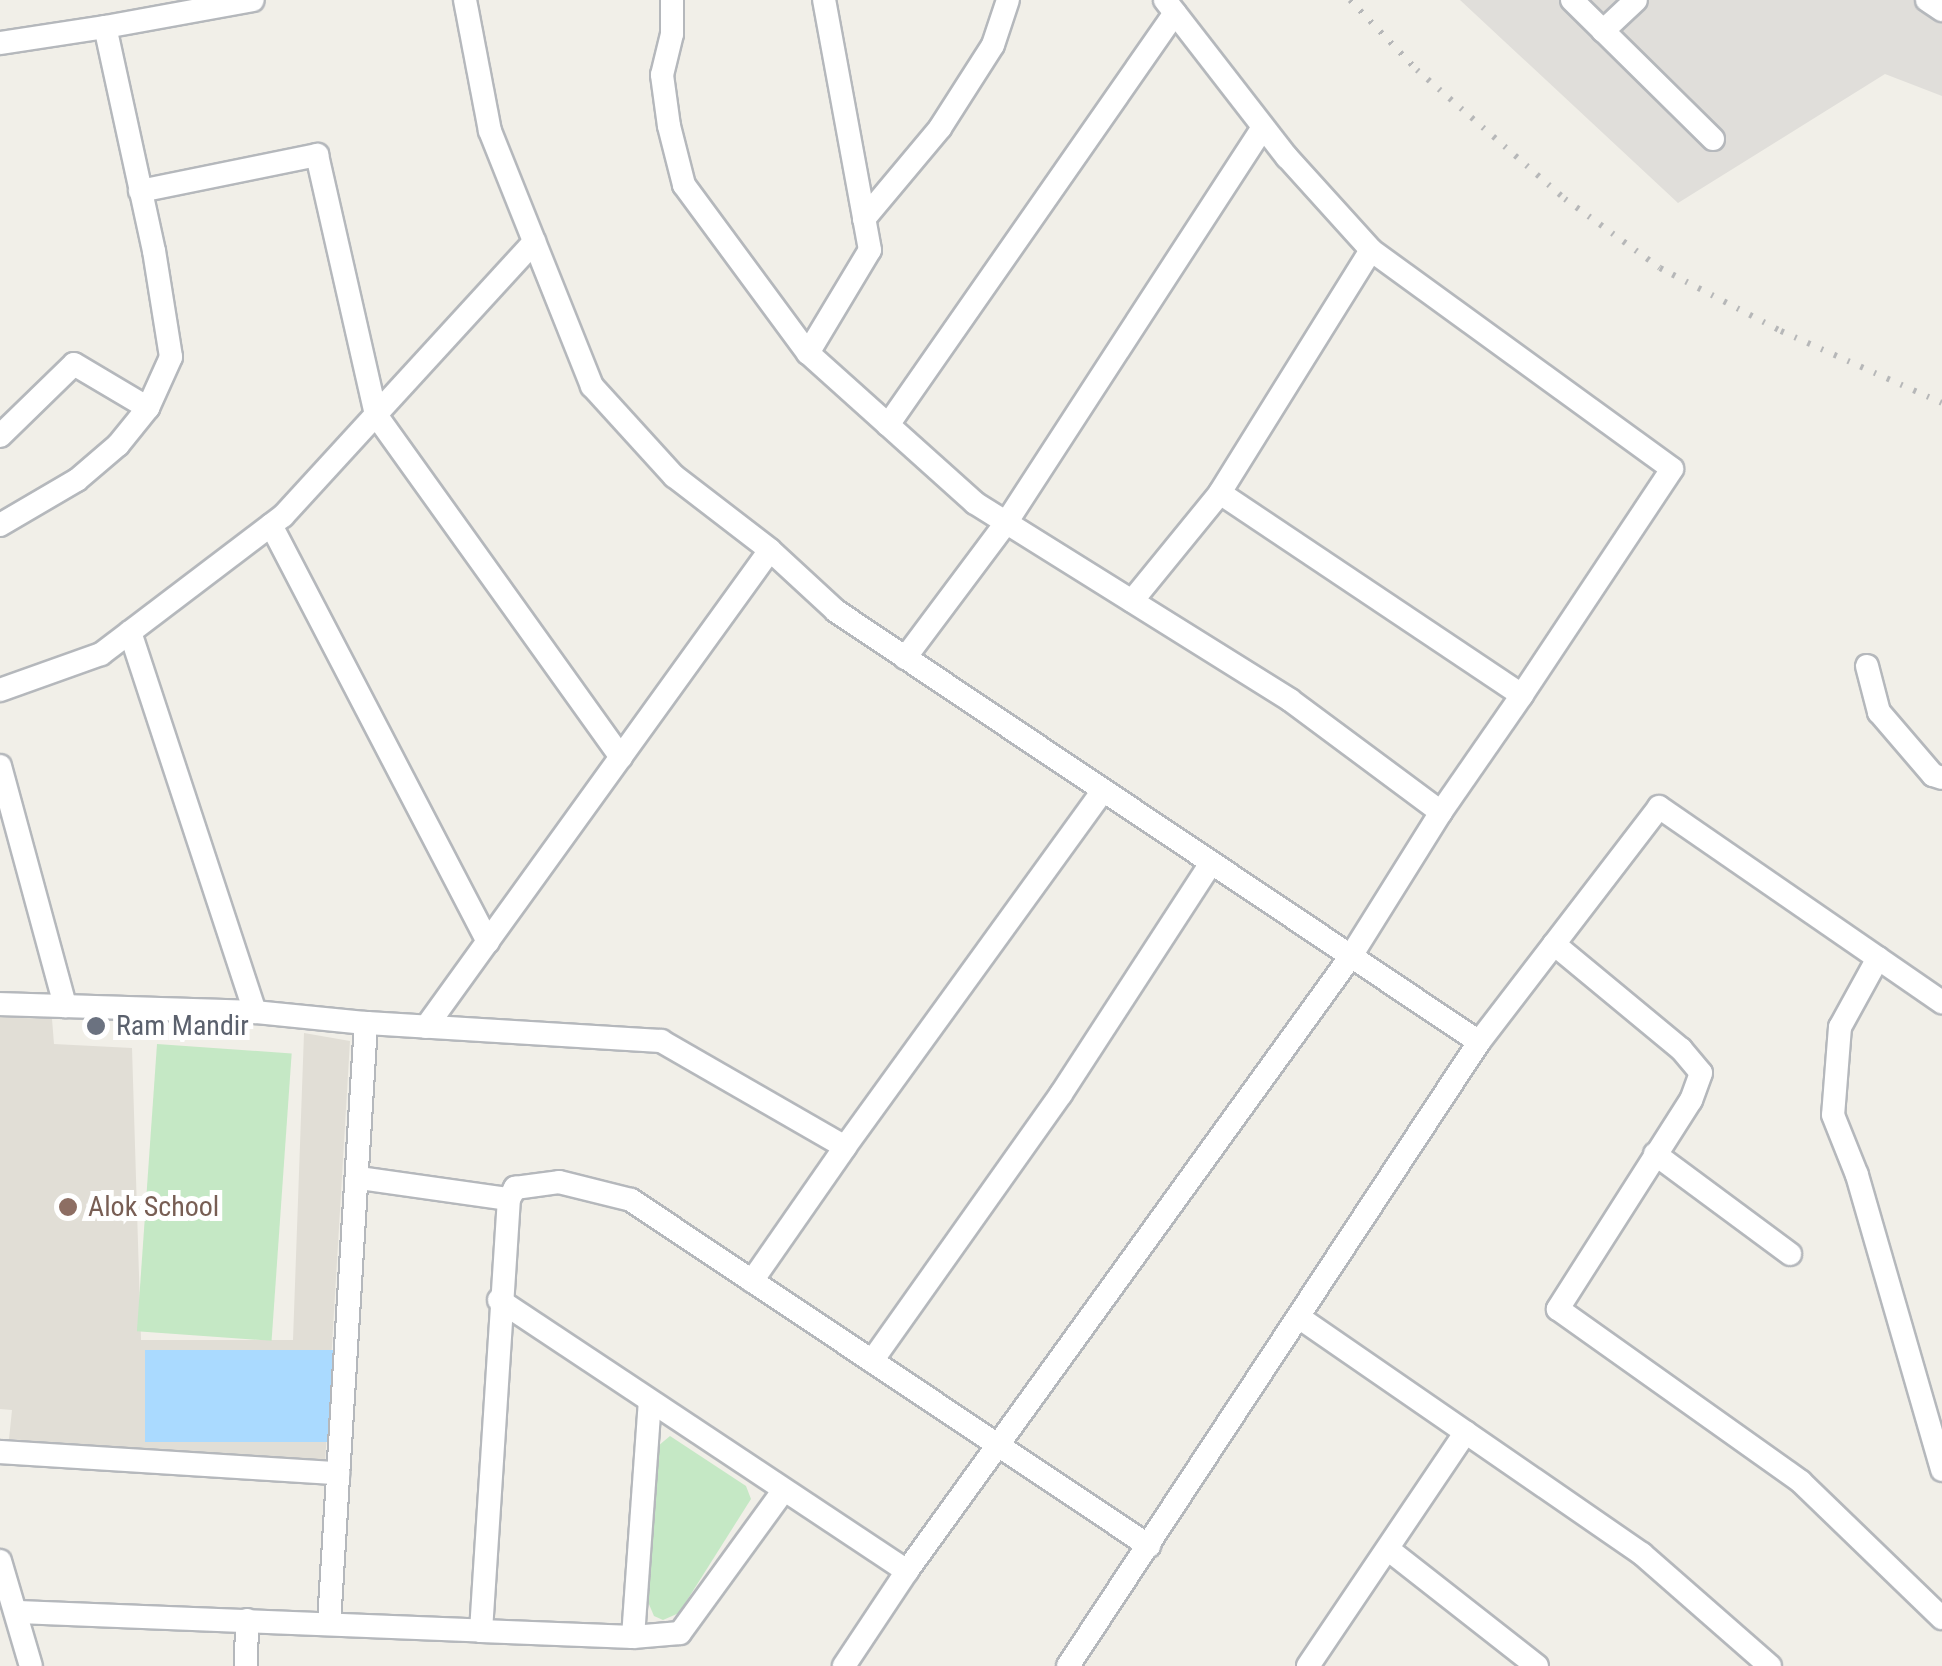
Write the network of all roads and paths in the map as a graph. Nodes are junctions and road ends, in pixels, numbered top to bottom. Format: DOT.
graph roads {
  1 [pos="253,0"];
  2 [pos="466,0"];
  3 [pos="672,0"];
  4 [pos="824,0"];
  5 [pos="1008,0"];
  6 [pos="1572,0"];
  7 [pos="1636,0"];
  8 [pos="1927,0"];
  9 [pos="1170,6"];
  10 [pos="1942,10"];
  11 [pos="105,28"];
  12 [pos="1603,31"];
  13 [pos="0,43"];
  14 [pos="1263,126"];
  15 [pos="1713,139"];
  16 [pos="140,191"];
  17 [pos="864,218"];
  18 [pos="534,242"];
  19 [pos="1372,250"];
  20 [pos="808,353"];
  21 [pos="148,408"];
  22 [pos="376,415"];
  23 [pos="888,425"];
  24 [pos="0,436"];
  25 [pos="1220,493"];
  26 [pos="1006,522"];
  27 [pos="0,525"];
  28 [pos="271,525"];
  29 [pos="770,550"];
  30 [pos="1132,601"];
  31 [pos="130,632"];
  32 [pos="904,657"];
  33 [pos="1867,666"];
  34 [pos="0,690"];
  35 [pos="1522,695"];
  36 [pos="621,757"];
  37 [pos="0,766"];
  38 [pos="1942,778"];
  39 [pos="1103,790"];
  40 [pos="1441,812"];
  41 [pos="1211,863"];
  42 [pos="488,942"];
  43 [pos="1554,944"];
  44 [pos="1352,956"];
  45 [pos="1878,958"];
  46 [pos="1942,1002"];
  47 [pos="0,1004"];
  48 [pos="65,1006"];
  49 [pos="255,1012"];
  50 [pos="366,1024"];
  51 [pos="426,1027"];
  52 [pos="1478,1042"];
  53 [pos="845,1146"];
  54 [pos="1655,1154"];
  55 [pos="359,1178"];
  56 [pos="509,1199"];
  57 [pos="1790,1254"];
  58 [pos="752,1281"];
  59 [pos="500,1300"];
  60 [pos="1300,1318"];
  61 [pos="872,1361"];
  62 [pos="650,1402"];
  63 [pos="1466,1432"];
  64 [pos="995,1444"];
  65 [pos="0,1452"];
  66 [pos="1942,1470"];
  67 [pos="338,1473"];
  68 [pos="783,1491"];
  69 [pos="1149,1546"];
  70 [pos="1389,1550"];
  71 [pos="0,1561"];
  72 [pos="907,1572"];
  73 [pos="17,1612"];
  74 [pos="1942,1618"];
  75 [pos="247,1620"];
  76 [pos="329,1623"];
  77 [pos="481,1631"];
  78 [pos="632,1637"];
  79 [pos="1317,1662"];
  80 [pos="31,1666"];
  81 [pos="246,1666"];
  82 [pos="844,1666"];
  83 [pos="1068,1666"];
  84 [pos="1536,1666"];
  85 [pos="1770,1666"];
  1 -- 11 [label="street"];
  2 -- 18 [label="street"];
  3 -- 20 [label="street"];
  4 -- 17 [label="street"];
  5 -- 17 [label="street"];
  6 -- 12 [label="street"];
  7 -- 12 [label="street"];
  8 -- 10 [label="street"];
  9 -- 14 [label="street"];
  9 -- 23 [label="street"];
  11 -- 13 [label="street"];
  11 -- 16 [label="street"];
  12 -- 15 [label="street"];
  14 -- 19 [label="street"];
  14 -- 26 [label="street"];
  16 -- 21 [label="street"];
  16 -- 22 [label="street"];
  17 -- 20 [label="street"];
  18 -- 22 [label="street"];
  18 -- 29 [label="street"];
  19 -- 25 [label="street"];
  19 -- 35 [label="street"];
  20 -- 23 [label="street"];
  21 -- 24 [label="street"];
  21 -- 27 [label="street"];
  22 -- 28 [label="street"];
  22 -- 36 [label="street"];
  23 -- 26 [label="street"];
  25 -- 30 [label="street"];
  25 -- 35 [label="street"];
  26 -- 30 [label="street"];
  26 -- 32 [label="street"];
  28 -- 31 [label="street"];
  28 -- 42 [label="street"];
  29 -- 32 [label="street"];
  29 -- 36 [label="street"];
  30 -- 40 [label="street"];
  31 -- 34 [label="street"];
  31 -- 49 [label="street"];
  32 -- 39 [label="street"];
  33 -- 38 [label="street"];
  35 -- 40 [label="street"];
  36 -- 42 [label="street"];
  37 -- 48 [label="street"];
  39 -- 41 [label="street"];
  39 -- 53 [label="street"];
  40 -- 44 [label="street"];
  41 -- 44 [label="street"];
  41 -- 61 [label="street"];
  42 -- 51 [label="street"];
  43 -- 45 [label="street"];
  43 -- 52 [label="street"];
  43 -- 54 [label="street"];
  44 -- 52 [label="street"];
  44 -- 64 [label="street"];
  45 -- 46 [label="street"];
  45 -- 66 [label="street"];
  47 -- 48 [label="street"];
  48 -- 49 [label="street"];
  49 -- 50 [label="street"];
  50 -- 51 [label="street"];
  50 -- 55 [label="street"];
  51 -- 53 [label="street"];
  52 -- 60 [label="street"];
  53 -- 58 [label="street"];
  54 -- 57 [label="street"];
  54 -- 74 [label="street"];
  55 -- 56 [label="street"];
  55 -- 67 [label="street"];
  56 -- 58 [label="street"];
  56 -- 59 [label="street"];
  58 -- 61 [label="street"];
  59 -- 62 [label="street"];
  59 -- 77 [label="street"];
  60 -- 63 [label="street"];
  60 -- 69 [label="street"];
  61 -- 64 [label="street"];
  62 -- 68 [label="street"];
  62 -- 78 [label="street"];
  63 -- 70 [label="street"];
  63 -- 85 [label="street"];
  64 -- 69 [label="street"];
  64 -- 72 [label="street"];
  65 -- 67 [label="street"];
  67 -- 76 [label="street"];
  68 -- 72 [label="street"];
  68 -- 78 [label="street"];
  69 -- 83 [label="street"];
  70 -- 79 [label="street"];
  70 -- 84 [label="street"];
  71 -- 73 [label="street"];
  72 -- 82 [label="street"];
  73 -- 75 [label="street"];
  73 -- 80 [label="street"];
  75 -- 76 [label="street"];
  75 -- 81 [label="street"];
  76 -- 77 [label="street"];
  77 -- 78 [label="street"];
}
